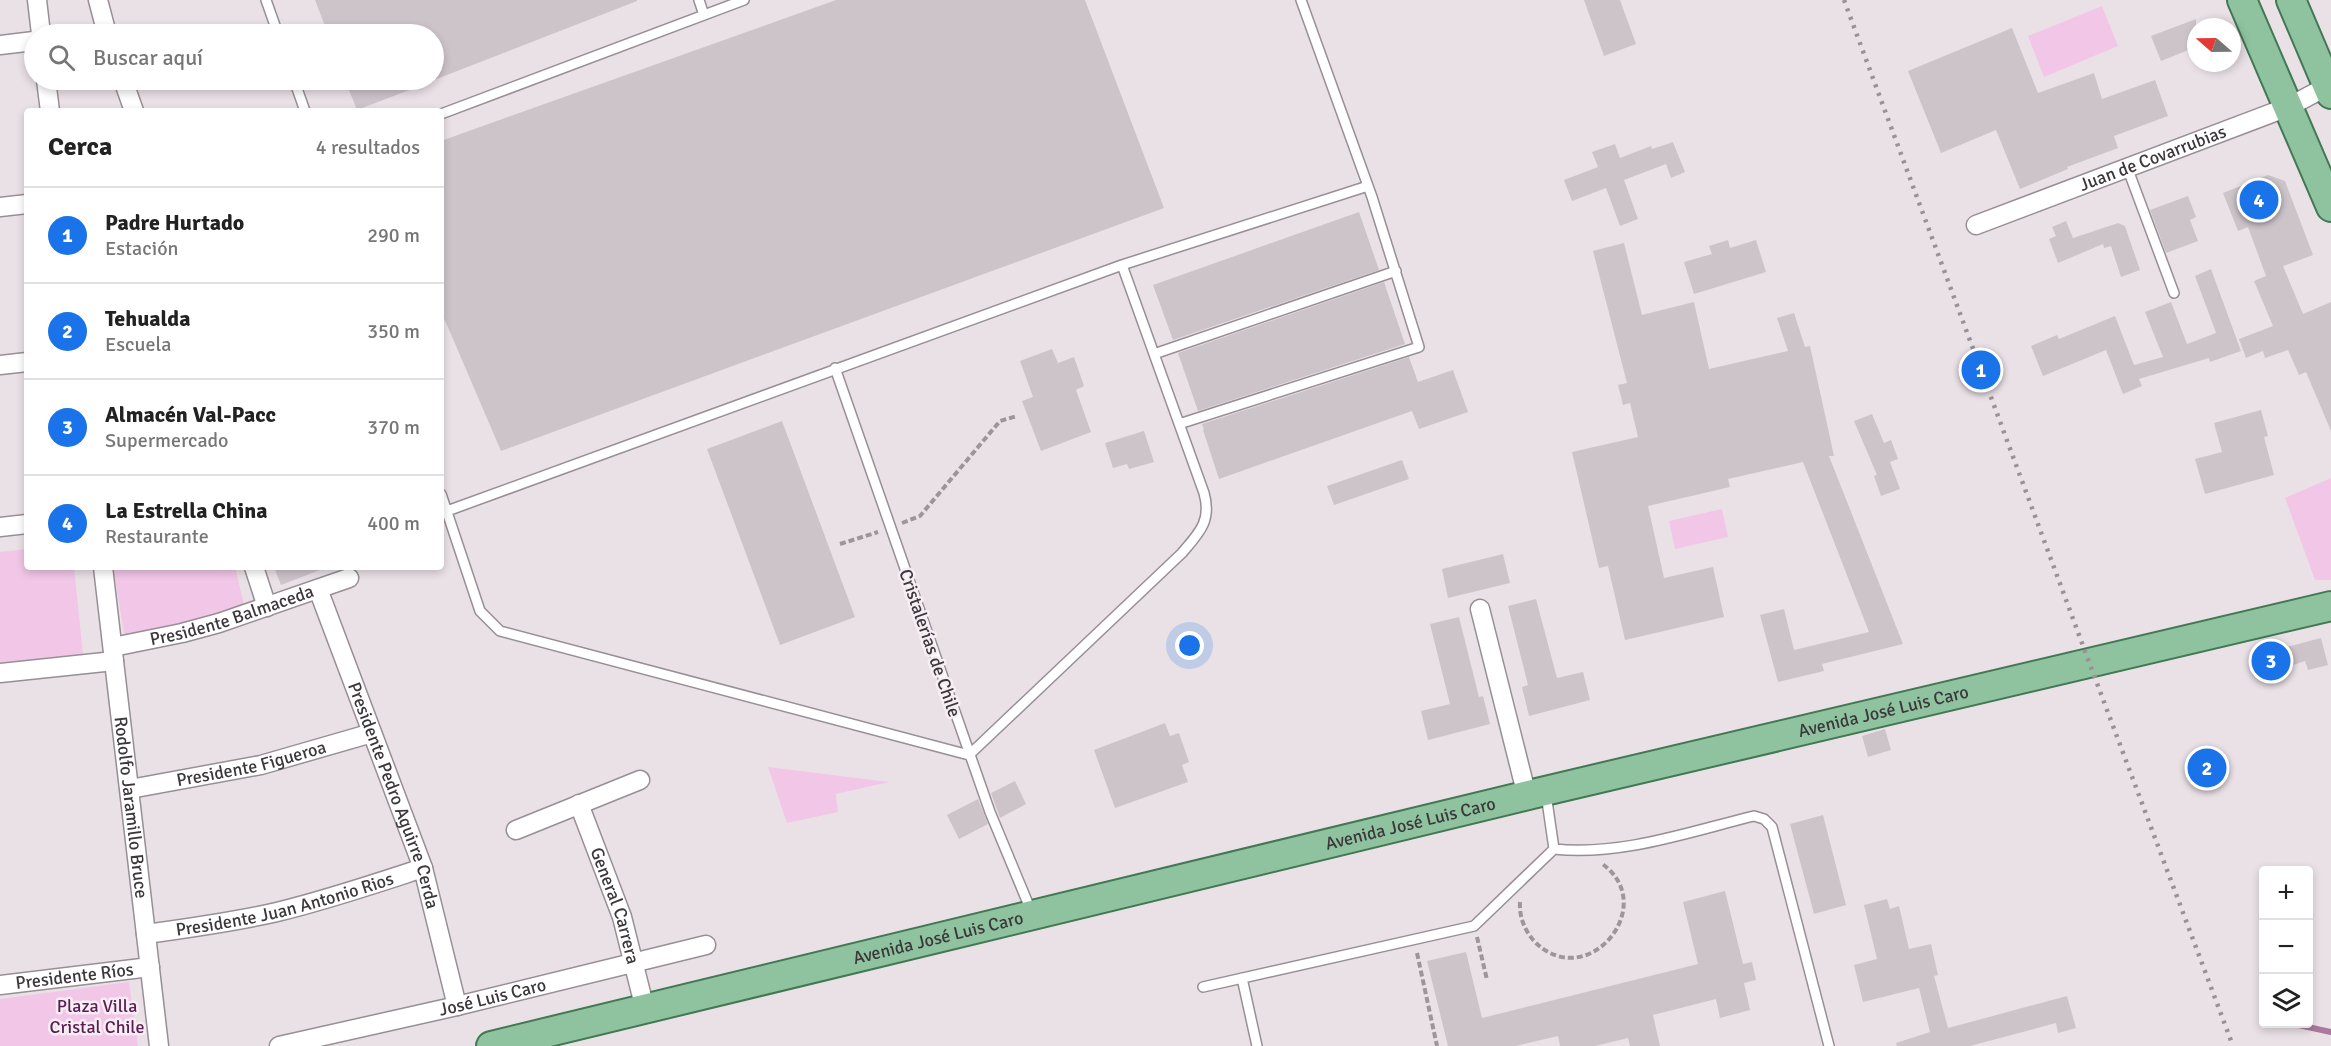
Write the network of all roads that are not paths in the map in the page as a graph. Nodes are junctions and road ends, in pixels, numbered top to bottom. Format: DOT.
graph roads {
  1 [pos="37,0"];
  2 [pos="98,0"];
  3 [pos="266,0"];
  4 [pos="699,0"];
  5 [pos="744,0"];
  6 [pos="1301,0"];
  7 [pos="2291,0"];
  8 [pos="2246,1"];
  9 [pos="704,15"];
  10 [pos="40,24"];
  11 [pos="104,24"];
  12 [pos="274,24"];
  13 [pos="24,42"];
  14 [pos="0,45"];
  15 [pos="2330,88"];
  16 [pos="47,90"];
  17 [pos="127,90"];
  18 [pos="298,90"];
  19 [pos="2288,107"];
  20 [pos="50,108"];
  21 [pos="133,108"];
  22 [pos="304,108"];
  23 [pos="444,113"];
  24 [pos="2127,167"];
  25 [pos="1368,186"];
  26 [pos="24,204"];
  27 [pos="0,207"];
  28 [pos="2331,207"];
  29 [pos="1976,225"];
  30 [pos="1122,265"];
  31 [pos="1395,271"];
  32 [pos="2174,293"];
  33 [pos="1154,354"];
  34 [pos="24,362"];
  35 [pos="0,365"];
  36 [pos="835,368"];
  37 [pos="1179,424"];
  38 [pos="444,502"];
  39 [pos="447,511"];
  40 [pos="24,524"];
  41 [pos="0,527"];
  42 [pos="103,570"];
  43 [pos="255,570"];
  44 [pos="349,578"];
  45 [pos="318,589"];
  46 [pos="2331,606"];
  47 [pos="267,607"];
  48 [pos="1480,609"];
  49 [pos="113,654"];
  50 [pos="0,674"];
  51 [pos="372,733"];
  52 [pos="969,755"];
  53 [pos="640,780"];
  54 [pos="130,789"];
  55 [pos="1536,794"];
  56 [pos="579,804"];
  57 [pos="516,830"];
  58 [pos="1554,849"];
  59 [pos="423,868"];
  60 [pos="1033,915"];
  61 [pos="146,934"];
  62 [pos="706,945"];
  63 [pos="634,964"];
  64 [pos="150,967"];
  65 [pos="1242,978"];
  66 [pos="0,985"];
  67 [pos="1203,987"];
  68 [pos="457,1006"];
  69 [pos="645,1009"];
  70 [pos="159,1046"];
  71 [pos="279,1046"];
  72 [pos="491,1046"];
  73 [pos="1257,1046"];
  74 [pos="1829,1046"];
  1 -- 10 [label="street"];
  2 -- 11 [label="street"];
  3 -- 12 [label="lane"];
  4 -- 9 [label="lane"];
  5 -- 9 [label="lane"];
  6 -- 25 [label="lane"];
  7 -- 15 [label="main road"];
  8 -- 19 [label="main road"];
  9 -- 23 [label="lane"];
  13 -- 14 [label="street"];
  15 -- 19 [label="street, Juan de Covarrubias"];
  16 -- 20 [label="street"];
  17 -- 21 [label="street"];
  18 -- 22 [label="lane"];
  19 -- 24 [label="street, Juan de Covarrubias"];
  19 -- 28 [label="main road"];
  24 -- 29 [label="street, Juan de Covarrubias"];
  24 -- 32 [label="lane"];
  25 -- 30 [label="lane"];
  25 -- 31 [label="lane"];
  26 -- 27 [label="street"];
  30 -- 33 [label="lane"];
  30 -- 36 [label="lane"];
  31 -- 33 [label="lane"];
  31 -- 37 [label="lane"];
  33 -- 37 [label="lane"];
  34 -- 35 [label="street"];
  36 -- 39 [label="lane"];
  36 -- 52 [label="lane, Cristalerías de Chile"];
  37 -- 52 [label="lane"];
  38 -- 39 [label="lane"];
  39 -- 52 [label="lane"];
  40 -- 41 [label="street"];
  42 -- 49 [label="street, Rodolfo Jaramillo Bruce"];
  43 -- 47 [label="street"];
  44 -- 45 [label="street, Presidente Balmaceda"];
  45 -- 47 [label="street, Presidente Balmaceda"];
  45 -- 51 [label="street, Presidente Pedro Aguirre Cerda"];
  46 -- 55 [label="main road, Avenida José Luis Caro"];
  47 -- 49 [label="street, Presidente Balmaceda"];
  48 -- 55 [label="street"];
  49 -- 50 [label="street, Presidente Balmaceda"];
  49 -- 54 [label="street, Rodolfo Jaramillo Bruce"];
  51 -- 54 [label="street, Presidente Figueroa"];
  51 -- 59 [label="street, Presidente Pedro Aguirre Cerda"];
  52 -- 60 [label="lane, Cristalerías de Chile"];
  53 -- 56 [label="street"];
  54 -- 61 [label="street, Rodolfo Jaramillo Bruce"];
  55 -- 58 [label="lane"];
  55 -- 60 [label="main road, Avenida José Luis Caro"];
  56 -- 57 [label="street"];
  56 -- 63 [label="street, General Carrera"];
  58 -- 65 [label="lane"];
  58 -- 74 [label="lane"];
  59 -- 61 [label="street, Presidente Juan Antonio Rios"];
  59 -- 68 [label="street, Presidente Pedro Aguirre Cerda"];
  60 -- 69 [label="main road, Avenida José Luis Caro"];
  61 -- 64 [label="street, Rodolfo Jaramillo Bruce"];
  62 -- 63 [label="street, José Luis Caro"];
  63 -- 68 [label="street, José Luis Caro"];
  63 -- 69 [label="street, General Carrera"];
  64 -- 66 [label="street, Presidente Ríos"];
  64 -- 70 [label="street, Rodolfo Jaramillo Bruce"];
  65 -- 67 [label="lane"];
  65 -- 73 [label="lane"];
  68 -- 71 [label="street, José Luis Caro"];
  69 -- 72 [label="main road, Avenida José Luis Caro"];
}
